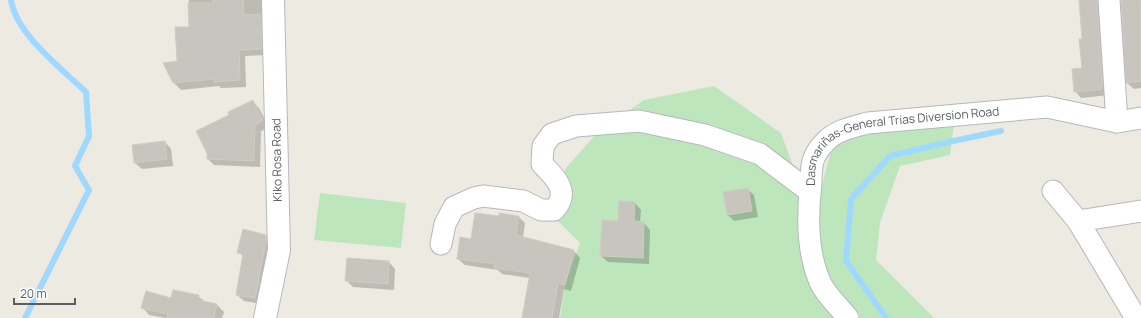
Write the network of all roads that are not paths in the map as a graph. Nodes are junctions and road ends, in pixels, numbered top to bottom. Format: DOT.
graph roads {
  1 [pos="273,0"];
  2 [pos="1109,0"];
  3 [pos="1141,118"];
  4 [pos="1117,122"];
  5 [pos="1053,190"];
  6 [pos="810,192"];
  7 [pos="1141,211"];
  8 [pos="1078,221"];
  9 [pos="441,244"];
  10 [pos="265,318"];
  11 [pos="848,318"];
  12 [pos="1136,318"];
  1 -- 10 [label="street, Kiko Rosa Road"];
  2 -- 4 [label="street"];
  3 -- 4 [label="street, Dasmariñas-General Trias Diversion Road"];
  4 -- 6 [label="street, Dasmariñas-General Trias Diversion Road"];
  5 -- 8 [label="street"];
  6 -- 9 [label="street"];
  6 -- 11 [label="street, Dasmariñas-General Trias Diversion Road"];
  7 -- 8 [label="street"];
  8 -- 12 [label="street"];
}
